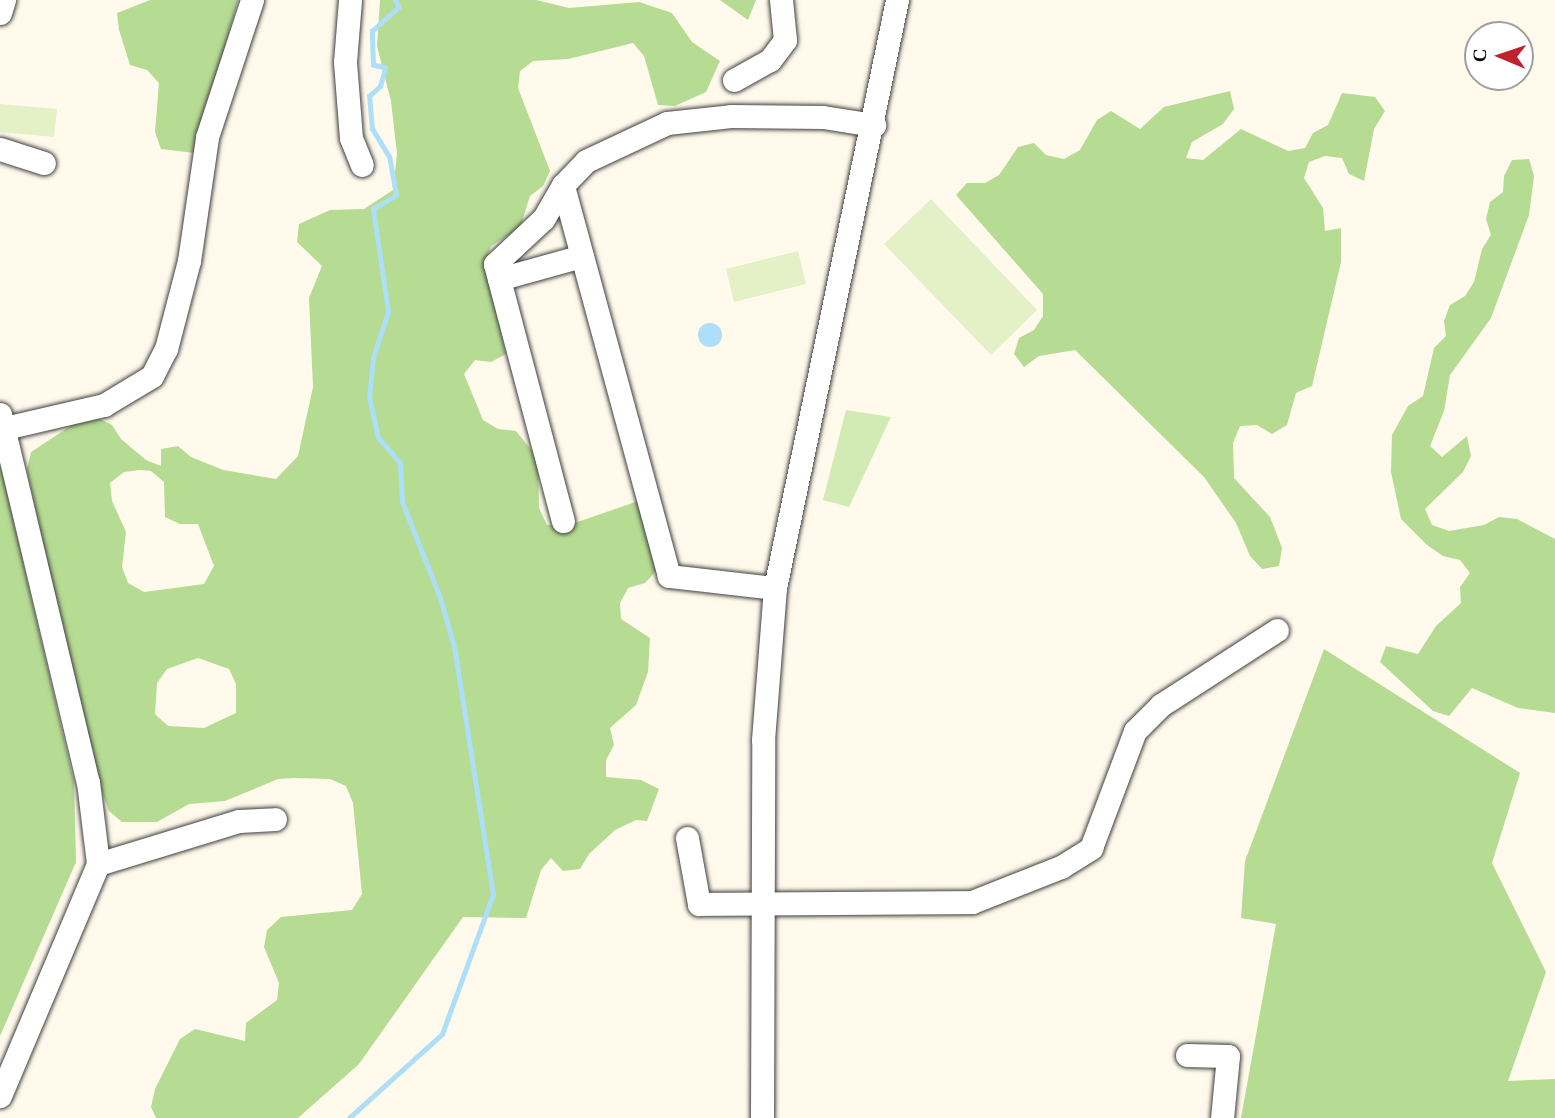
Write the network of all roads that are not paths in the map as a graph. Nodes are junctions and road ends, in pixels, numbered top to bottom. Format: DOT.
graph roads {
  1 [pos="4,0"];
  2 [pos="252,0"];
  3 [pos="350,0"];
  4 [pos="781,0"];
  5 [pos="897,0"];
  6 [pos="0,12"];
  7 [pos="734,80"];
  8 [pos="874,125"];
  9 [pos="0,149"];
  10 [pos="44,163"];
  11 [pos="362,165"];
  12 [pos="563,185"];
  13 [pos="582,256"];
  14 [pos="499,279"];
  15 [pos="3,421"];
  16 [pos="563,521"];
  17 [pos="775,588"];
  18 [pos="1277,630"];
  19 [pos="275,818"];
  20 [pos="687,838"];
  21 [pos="98,864"];
  22 [pos="761,904"];
  23 [pos="1187,1055"];
  24 [pos="0,1096"];
  25 [pos="762,1118"];
  26 [pos="1222,1118"];
  1 -- 6 [label="lane"];
  2 -- 15 [label="lane"];
  3 -- 11 [label="lane"];
  4 -- 7 [label="lane"];
  5 -- 8 [label="lane"];
  8 -- 12 [label="lane"];
  8 -- 17 [label="lane"];
  9 -- 10 [label="lane"];
  12 -- 13 [label="lane"];
  12 -- 14 [label="lane"];
  13 -- 14 [label="lane"];
  13 -- 17 [label="lane"];
  14 -- 16 [label="lane"];
  15 -- 21 [label="lane"];
  17 -- 22 [label="lane"];
  18 -- 22 [label="lane"];
  19 -- 21 [label="lane"];
  20 -- 22 [label="lane"];
  21 -- 24 [label="lane"];
  22 -- 25 [label="lane"];
  23 -- 26 [label="lane"];
}
